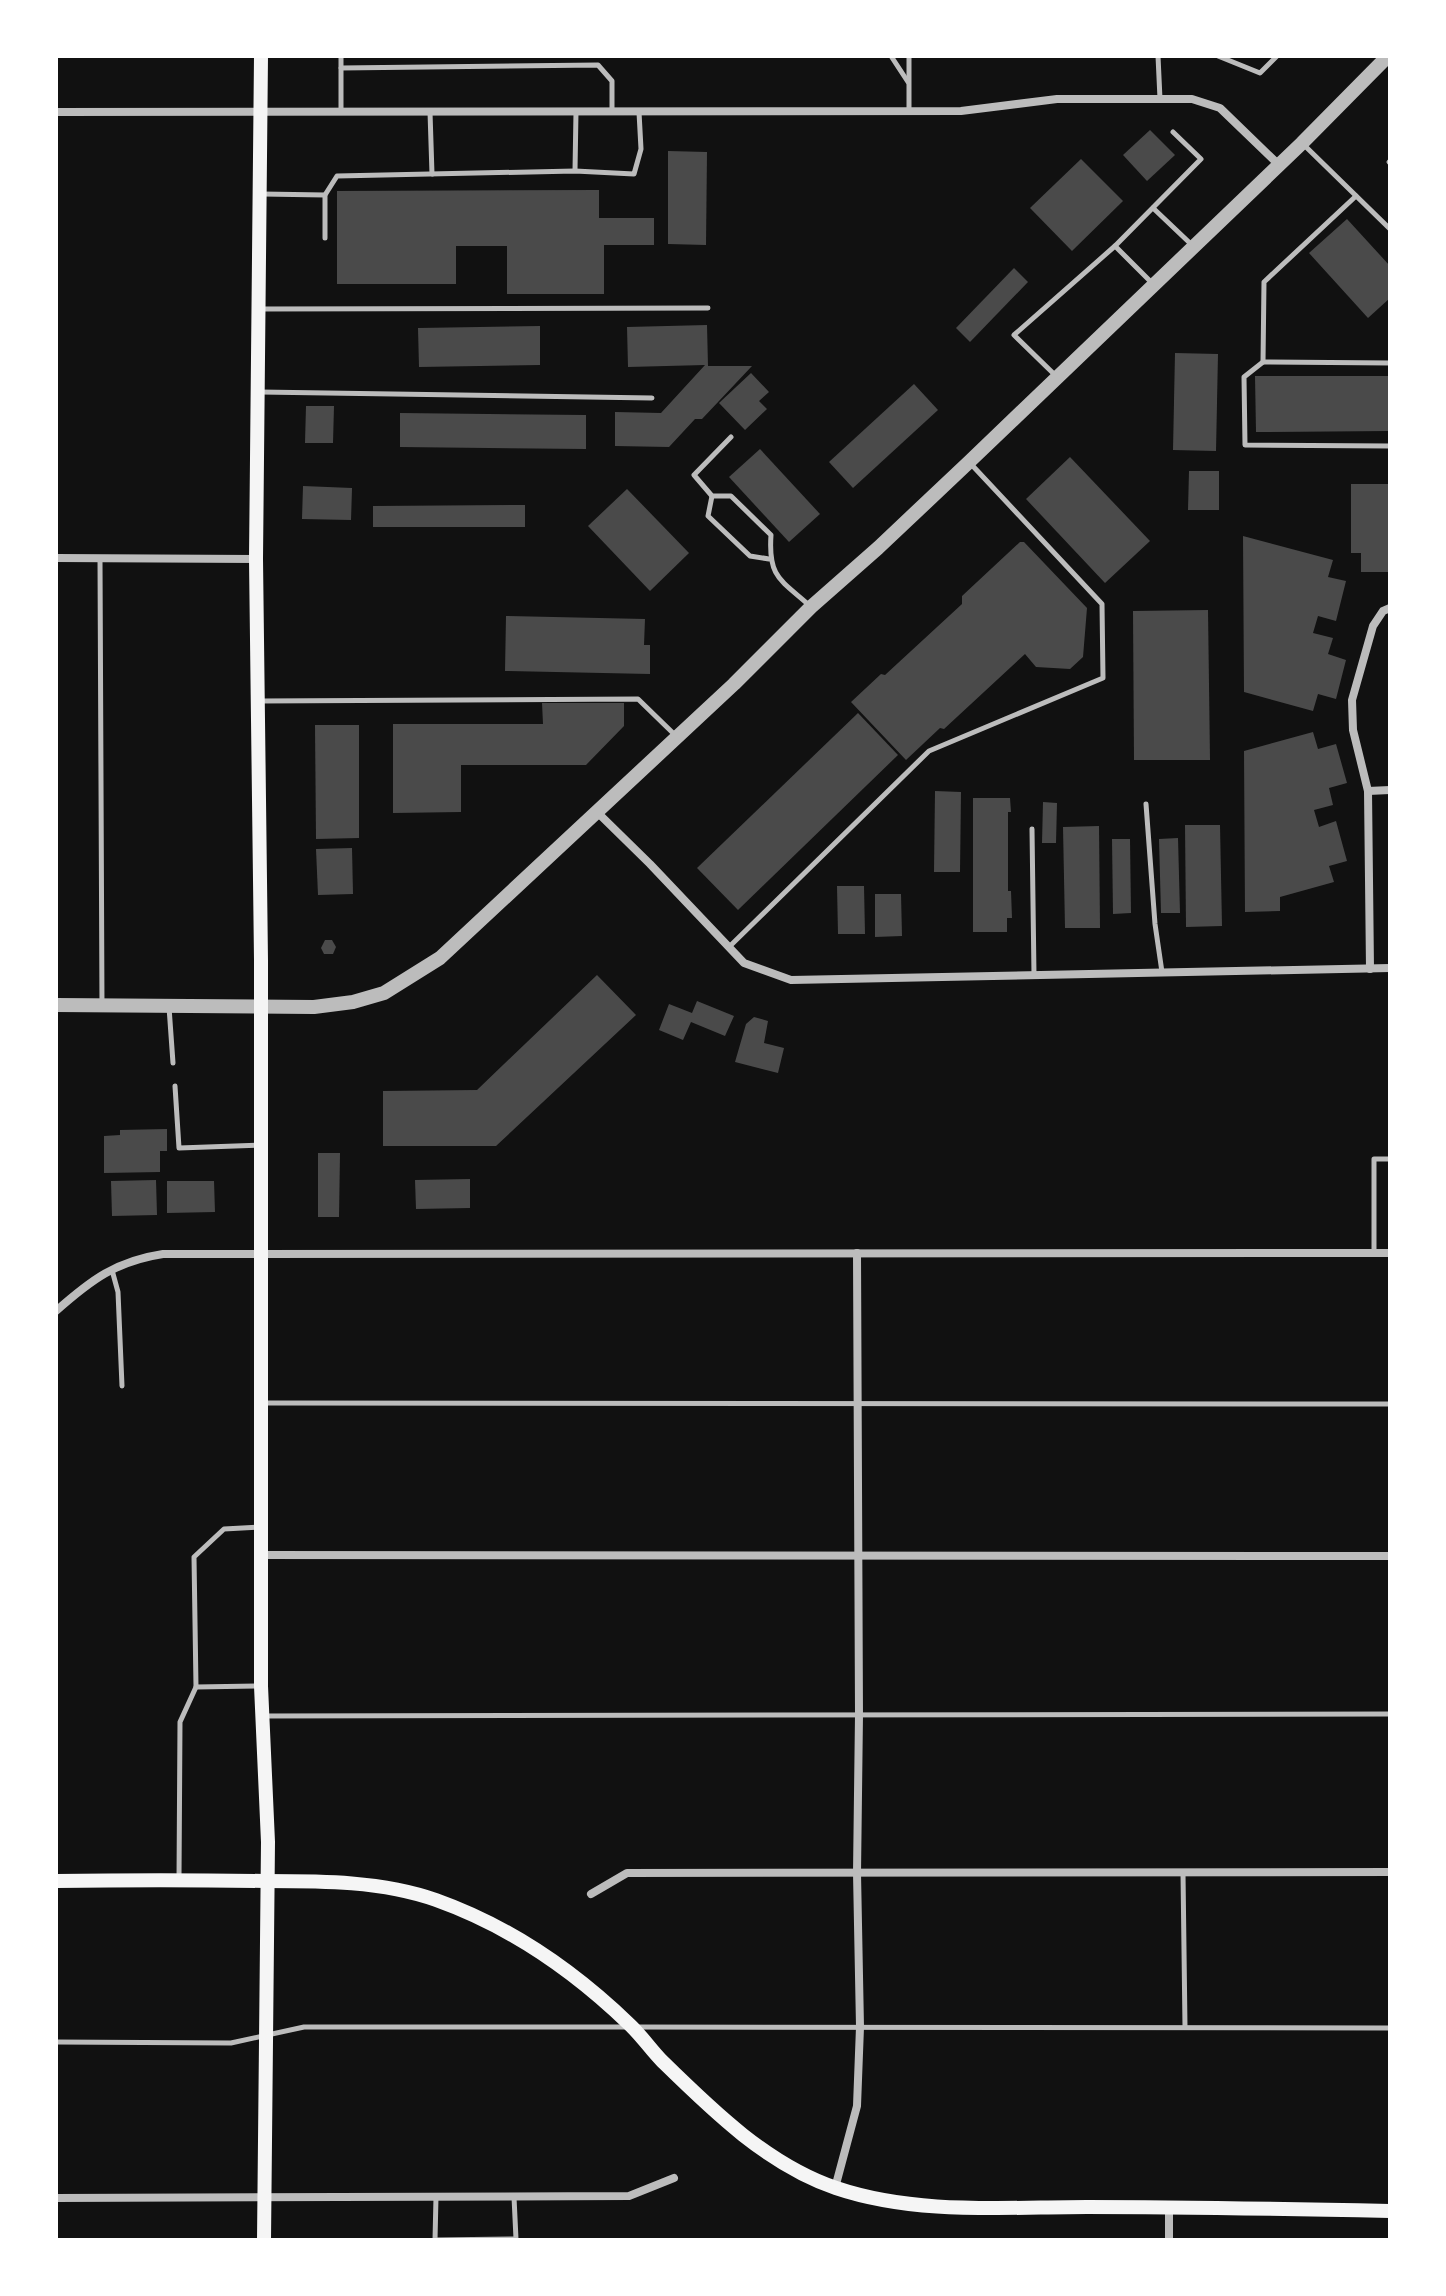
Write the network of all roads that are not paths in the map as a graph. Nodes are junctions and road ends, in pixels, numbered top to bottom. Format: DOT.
graph roads {
  1 [pos="261,56"];
  2 [pos="341,56"];
  3 [pos="891,56"];
  4 [pos="909,56"];
  5 [pos="1158,56"];
  6 [pos="1218,56"];
  7 [pos="1277,56"];
  8 [pos="1388,56"];
  9 [pos="341,68"];
  10 [pos="909,84"];
  11 [pos="1160,99"];
  12 [pos="430,111"];
  13 [pos="576,111"];
  14 [pos="612,111"];
  15 [pos="639,111"];
  16 [pos="909,111"];
  17 [pos="56,112"];
  18 [pos="261,112"];
  19 [pos="341,112"];
  20 [pos="1173,132"];
  21 [pos="1302,143"];
  22 [pos="1279,165"];
  23 [pos="575,171"];
  24 [pos="432,175"];
  25 [pos="261,194"];
  26 [pos="325,195"];
  27 [pos="1356,196"];
  28 [pos="1153,208"];
  29 [pos="1390,229"];
  30 [pos="325,238"];
  31 [pos="1115,246"];
  32 [pos="1193,247"];
  33 [pos="1153,284"];
  34 [pos="708,308"];
  35 [pos="260,309"];
  36 [pos="1263,362"];
  37 [pos="1390,363"];
  38 [pos="1057,377"];
  39 [pos="259,392"];
  40 [pos="652,398"];
  41 [pos="731,437"];
  42 [pos="1390,446"];
  43 [pos="969,462"];
  44 [pos="712,496"];
  45 [pos="56,558"];
  46 [pos="100,559"];
  47 [pos="256,559"];
  48 [pos="769,559"];
  49 [pos="811,607"];
  50 [pos="1387,609"];
  51 [pos="259,701"];
  52 [pos="677,737"];
  53 [pos="1390,790"];
  54 [pos="1368,791"];
  55 [pos="1146,804"];
  56 [pos="597,812"];
  57 [pos="1032,829"];
  58 [pos="729,947"];
  59 [pos="1390,968"];
  60 [pos="1370,969"];
  61 [pos="1163,973"];
  62 [pos="1034,976"];
  63 [pos="56,1005"];
  64 [pos="102,1006"];
  65 [pos="169,1006"];
  66 [pos="260,1007"];
  67 [pos="173,1063"];
  68 [pos="175,1086"];
  69 [pos="260,1145"];
  70 [pos="1390,1159"];
  71 [pos="857,1253"];
  72 [pos="1374,1253"];
  73 [pos="1390,1253"];
  74 [pos="260,1254"];
  75 [pos="112,1269"];
  76 [pos="56,1311"];
  77 [pos="122,1386"];
  78 [pos="260,1403"];
  79 [pos="858,1403"];
  80 [pos="1390,1404"];
  81 [pos="260,1527"];
  82 [pos="260,1555"];
  83 [pos="859,1555"];
  84 [pos="1390,1556"];
  85 [pos="261,1686"];
  86 [pos="196,1687"];
  87 [pos="1390,1714"];
  88 [pos="859,1715"];
  89 [pos="262,1716"];
  90 [pos="1183,1872"];
  91 [pos="1390,1872"];
  92 [pos="857,1873"];
  93 [pos="179,1880"];
  94 [pos="56,1881"];
  95 [pos="268,1881"];
  96 [pos="591,1894"];
  97 [pos="632,2027"];
  98 [pos="860,2027"];
  99 [pos="1185,2028"];
  100 [pos="1390,2028"];
  101 [pos="267,2036"];
  102 [pos="56,2042"];
  103 [pos="674,2178"];
  104 [pos="835,2188"];
  105 [pos="264,2197"];
  106 [pos="436,2197"];
  107 [pos="514,2197"];
  108 [pos="56,2198"];
  109 [pos="1169,2207"];
  110 [pos="1390,2211"];
  111 [pos="516,2239"];
  112 [pos="264,2240"];
  113 [pos="435,2240"];
  114 [pos="1169,2240"];
  1 -- 18 [label="main road"];
  2 -- 9 [label="lane"];
  3 -- 10 [label="lane"];
  4 -- 10 [label="lane"];
  5 -- 11 [label="lane"];
  6 -- 7 [label="lane"];
  8 -- 21 [label="street"];
  9 -- 14 [label="lane"];
  9 -- 19 [label="lane"];
  10 -- 16 [label="lane"];
  11 -- 16 [label="street"];
  11 -- 22 [label="street"];
  12 -- 13 [label="street"];
  12 -- 19 [label="street"];
  12 -- 24 [label="lane"];
  13 -- 14 [label="street"];
  13 -- 23 [label="lane"];
  14 -- 15 [label="street"];
  15 -- 16 [label="street"];
  15 -- 23 [label="lane"];
  17 -- 18 [label="street"];
  18 -- 19 [label="street"];
  18 -- 25 [label="main road"];
  20 -- 28 [label="lane"];
  21 -- 22 [label="street"];
  21 -- 27 [label="lane"];
  22 -- 32 [label="street"];
  23 -- 24 [label="lane"];
  24 -- 26 [label="lane"];
  25 -- 26 [label="lane"];
  25 -- 35 [label="main road"];
  26 -- 30 [label="lane"];
  27 -- 29 [label="lane"];
  27 -- 36 [label="lane"];
  28 -- 31 [label="lane"];
  28 -- 32 [label="lane"];
  31 -- 33 [label="lane"];
  31 -- 38 [label="lane"];
  32 -- 33 [label="street"];
  33 -- 38 [label="street"];
  34 -- 35 [label="lane"];
  35 -- 39 [label="main road"];
  36 -- 37 [label="lane"];
  36 -- 42 [label="lane"];
  38 -- 43 [label="street"];
  39 -- 40 [label="lane"];
  39 -- 47 [label="main road"];
  41 -- 44 [label="lane"];
  43 -- 49 [label="street"];
  43 -- 58 [label="lane"];
  44 -- 48 [label="lane"];
  44 -- 48 [label="lane"];
  45 -- 46 [label="street"];
  46 -- 47 [label="street"];
  46 -- 64 [label="lane"];
  47 -- 51 [label="main road"];
  48 -- 49 [label="lane"];
  49 -- 52 [label="street"];
  50 -- 54 [label="street"];
  51 -- 52 [label="lane"];
  51 -- 66 [label="main road"];
  52 -- 56 [label="street"];
  53 -- 54 [label="street"];
  54 -- 60 [label="street"];
  55 -- 61 [label="lane"];
  56 -- 58 [label="street"];
  56 -- 66 [label="street"];
  57 -- 62 [label="lane"];
  58 -- 62 [label="street"];
  59 -- 60 [label="street"];
  60 -- 61 [label="street"];
  61 -- 62 [label="street"];
  63 -- 64 [label="street"];
  64 -- 65 [label="street"];
  65 -- 66 [label="street"];
  65 -- 67 [label="lane"];
  66 -- 69 [label="main road"];
  68 -- 69 [label="lane"];
  69 -- 74 [label="main road"];
  70 -- 72 [label="lane"];
  71 -- 72 [label="street"];
  71 -- 74 [label="street"];
  71 -- 79 [label="street"];
  72 -- 73 [label="street"];
  74 -- 75 [label="street"];
  74 -- 78 [label="main road"];
  75 -- 76 [label="street"];
  75 -- 77 [label="lane"];
  78 -- 79 [label="lane"];
  78 -- 81 [label="main road"];
  79 -- 80 [label="lane"];
  79 -- 83 [label="street"];
  81 -- 82 [label="main road"];
  81 -- 86 [label="lane"];
  82 -- 83 [label="street"];
  82 -- 85 [label="main road"];
  83 -- 84 [label="street"];
  83 -- 88 [label="street"];
  85 -- 86 [label="lane"];
  85 -- 89 [label="main road"];
  86 -- 93 [label="lane"];
  87 -- 88 [label="lane"];
  88 -- 89 [label="lane"];
  88 -- 92 [label="street"];
  89 -- 95 [label="main road"];
  90 -- 91 [label="street"];
  90 -- 92 [label="street"];
  90 -- 99 [label="lane"];
  92 -- 96 [label="street"];
  92 -- 98 [label="street"];
  93 -- 94 [label="main road"];
  93 -- 95 [label="main road"];
  95 -- 97 [label="main road"];
  95 -- 101 [label="main road"];
  97 -- 98 [label="lane"];
  97 -- 101 [label="lane"];
  97 -- 104 [label="main road"];
  98 -- 99 [label="lane"];
  98 -- 104 [label="street"];
  99 -- 100 [label="lane"];
  101 -- 102 [label="lane"];
  101 -- 105 [label="main road"];
  103 -- 107 [label="street"];
  104 -- 109 [label="main road"];
  105 -- 106 [label="street"];
  105 -- 108 [label="street"];
  105 -- 112 [label="main road"];
  106 -- 107 [label="street"];
  106 -- 113 [label="lane"];
  107 -- 111 [label="lane"];
  109 -- 110 [label="main road"];
  109 -- 114 [label="street"];
  111 -- 113 [label="lane"];
}
